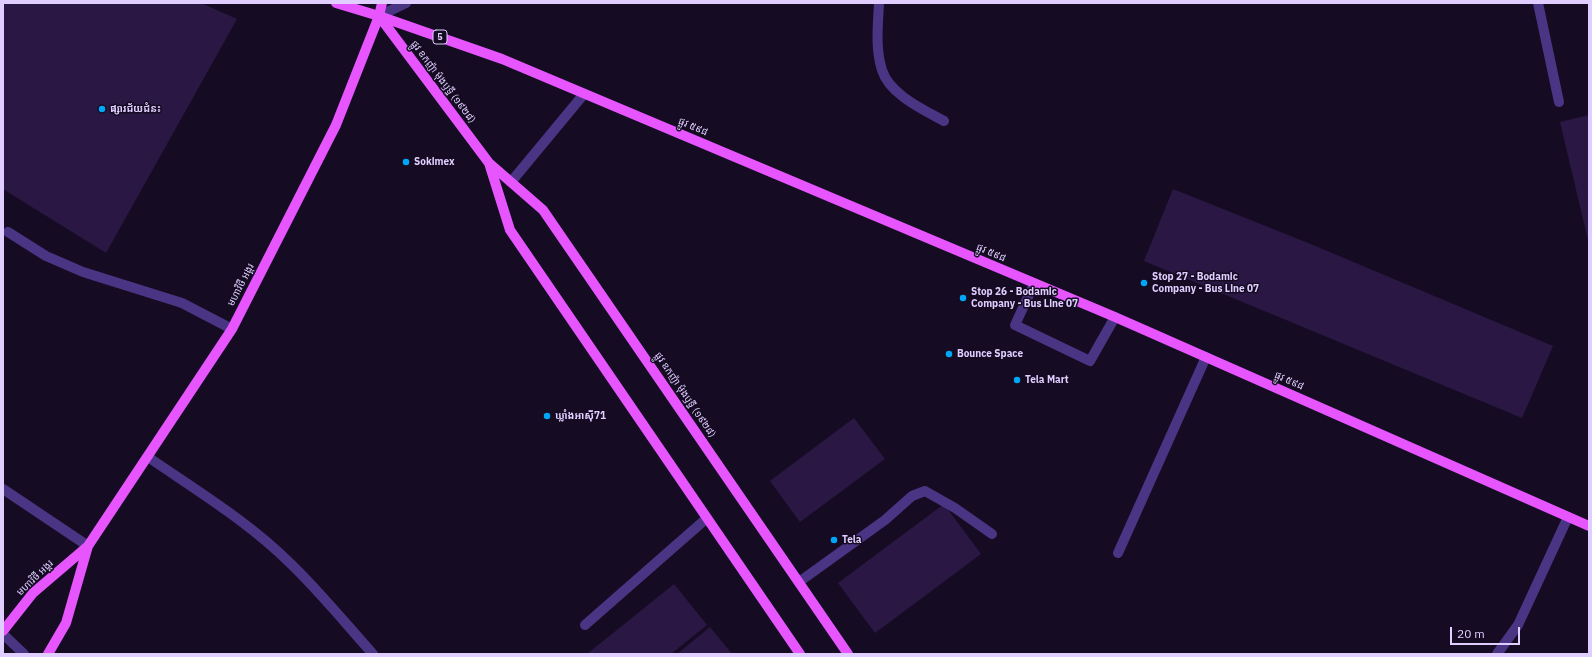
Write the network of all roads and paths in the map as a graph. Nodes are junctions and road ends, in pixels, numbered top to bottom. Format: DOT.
graph roads {
  1 [pos="336,3"];
  2 [pos="382,3"];
  3 [pos="406,3"];
  4 [pos="880,3"];
  5 [pos="1538,3"];
  6 [pos="379,16"];
  7 [pos="584,94"];
  8 [pos="1559,102"];
  9 [pos="944,121"];
  10 [pos="489,163"];
  11 [pos="511,182"];
  12 [pos="8,232"];
  13 [pos="1034,284"];
  14 [pos="1115,317"];
  15 [pos="232,329"];
  16 [pos="1206,357"];
  17 [pos="148,457"];
  18 [pos="3,489"];
  19 [pos="1568,517"];
  20 [pos="707,518"];
  21 [pos="1589,526"];
  22 [pos="992,534"];
  23 [pos="88,546"];
  24 [pos="1118,553"];
  25 [pos="799,582"];
  26 [pos="585,625"];
  27 [pos="3,632"];
  28 [pos="24,654"];
  29 [pos="48,654"];
  30 [pos="373,654"];
  31 [pos="800,654"];
  32 [pos="848,654"];
  33 [pos="1497,654"];
  1 -- 6 [label="main road, ផ្លូវ ៥៩៨"];
  2 -- 6 [label="main road, មហាវិថី អង្គរ"];
  3 -- 6 [label="street"];
  4 -- 9 [label="street"];
  5 -- 8 [label="street"];
  6 -- 7 [label="main road, ផ្លូវ ៥៩៨ / 5"];
  6 -- 10 [label="main road, ផ្លូវ ឧកញ៉ា ម៉ុងឫទ្ធី (១៩២៨)"];
  6 -- 15 [label="main road, មហាវិថី អង្គរ"];
  7 -- 11 [label="street"];
  7 -- 13 [label="main road, ផ្លូវ ៥៩៨ / 5"];
  10 -- 11 [label="main road, ផ្លូវ ឧកញ៉ា ម៉ុងឫទ្ធី (១៩២៨)"];
  10 -- 20 [label="main road, ផ្លូវ ឧកញ៉ា ម៉ុងឫទ្ធី (១៩២៨)"];
  11 -- 25 [label="main road, ផ្លូវ ឧកញ៉ា ម៉ុងឫទ្ធី (១៩២៨)"];
  12 -- 15 [label="street"];
  13 -- 14 [label="main road, ផ្លូវ ៥៩៨ / 5"];
  13 -- 14 [label="street"];
  14 -- 16 [label="main road, ផ្លូវ ៥៩៨ / 5"];
  15 -- 17 [label="main road, មហាវិថី អង្គរ"];
  16 -- 19 [label="main road, ផ្លូវ ៥៩៨ / 5"];
  16 -- 24 [label="street"];
  17 -- 23 [label="main road, មហាវិថី អង្គរ"];
  17 -- 30 [label="street"];
  18 -- 23 [label="street"];
  19 -- 21 [label="main road, ផ្លូវ ៥៩៨ / 5"];
  19 -- 33 [label="street"];
  20 -- 26 [label="street"];
  20 -- 31 [label="main road, ផ្លូវ ឧកញ៉ា ម៉ុងឫទ្ធី (១៩២៨)"];
  22 -- 25 [label="street"];
  23 -- 27 [label="main road, មហាវិថី អង្គរ"];
  23 -- 29 [label="main road, មហាវិថី អង្គរ"];
  25 -- 32 [label="main road, ផ្លូវ ឧកញ៉ា ម៉ុងឫទ្ធី (១៩២៨)"];
  27 -- 28 [label="street"];
}
